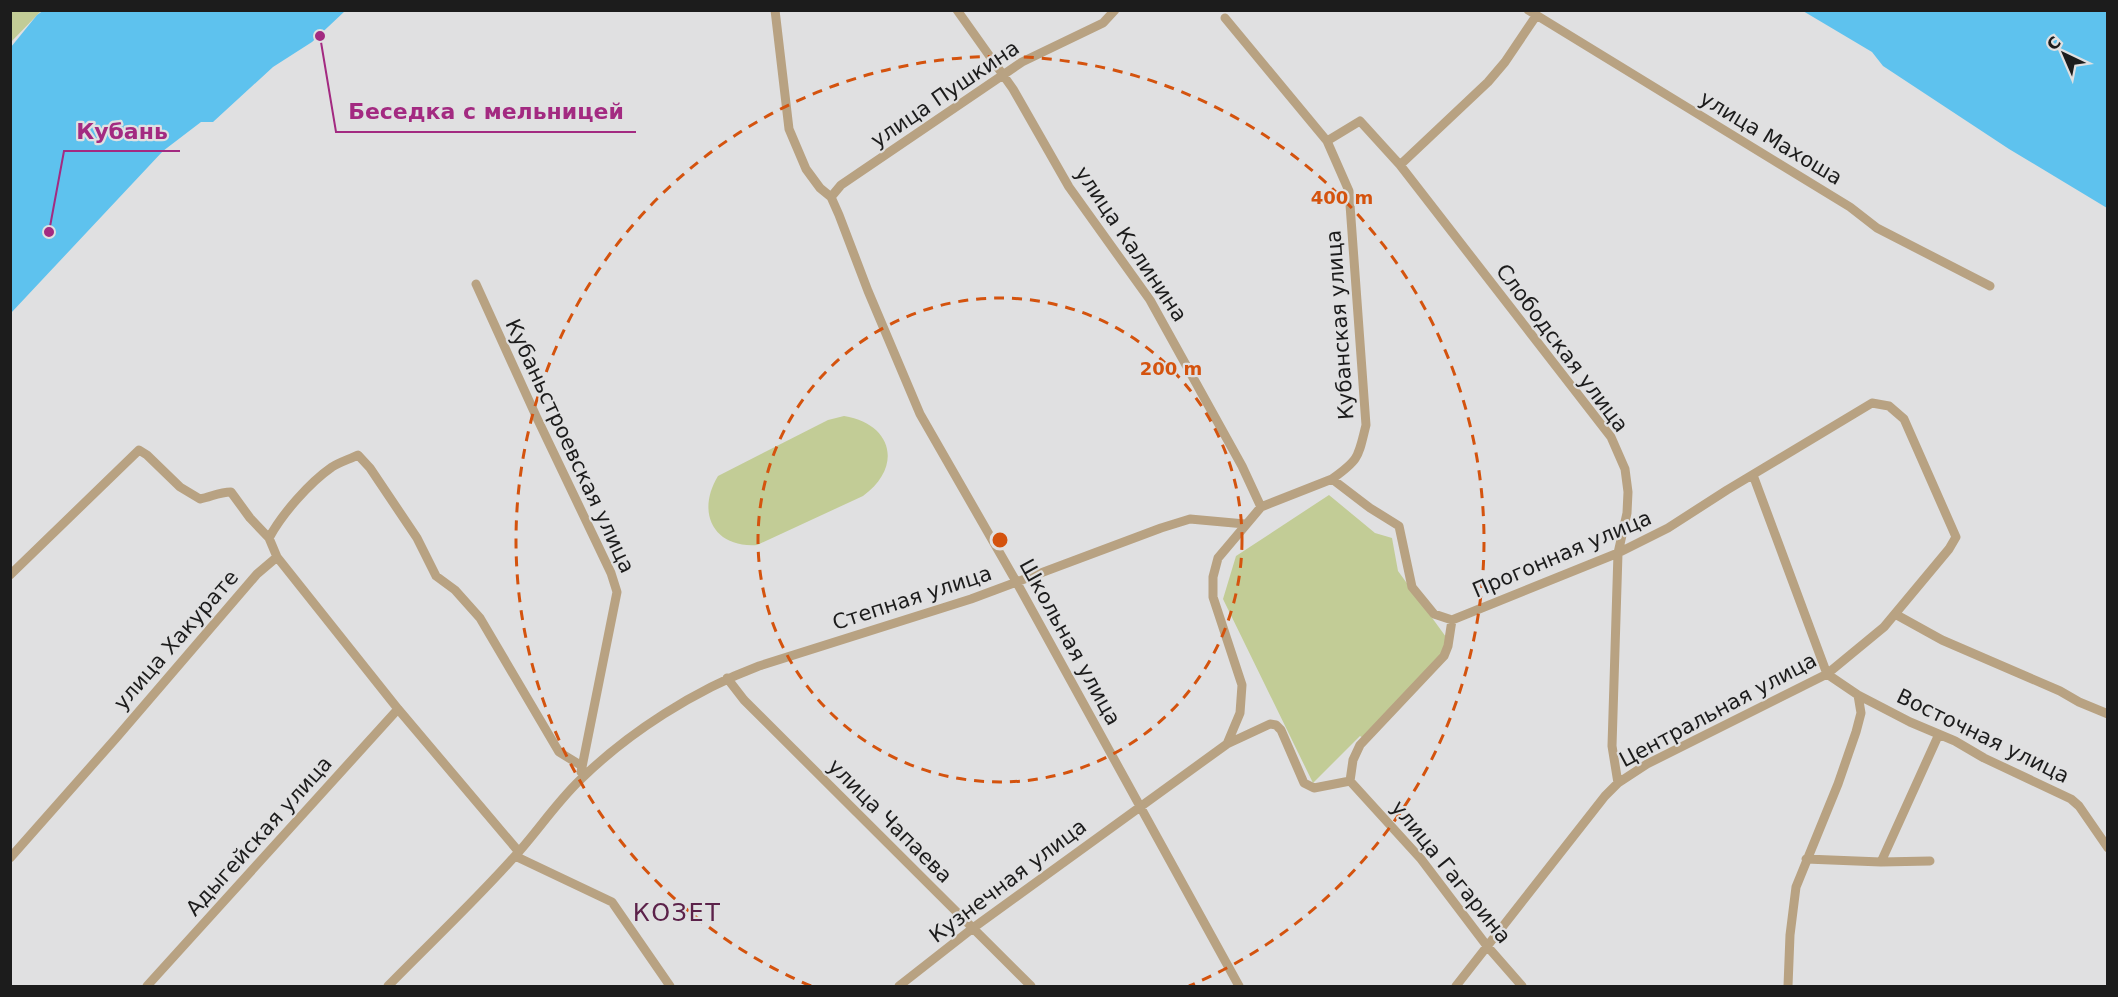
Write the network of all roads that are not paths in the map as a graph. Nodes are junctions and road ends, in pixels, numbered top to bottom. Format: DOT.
graph roads {
  1 [pos="775,10"];
  2 [pos="957,10"];
  3 [pos="1115,10"];
  4 [pos="1528,10"];
  5 [pos="1536,16"];
  6 [pos="1225,18"];
  7 [pos="1004,76"];
  8 [pos="1327,141"];
  9 [pos="1400,165"];
  10 [pos="831,197"];
  11 [pos="476,284"];
  12 [pos="1990,286"];
  13 [pos="1925,463"];
  14 [pos="1754,475"];
  15 [pos="1332,479"];
  16 [pos="1261,507"];
  17 [pos="1245,524"];
  18 [pos="269,538"];
  19 [pos="1618,553"];
  20 [pos="277,557"];
  21 [pos="10,575"];
  22 [pos="1017,583"];
  23 [pos="1895,614"];
  24 [pos="1452,620"];
  25 [pos="1827,674"];
  26 [pos="727,678"];
  27 [pos="1858,695"];
  28 [pos="398,709"];
  29 [pos="2108,714"];
  30 [pos="1939,734"];
  31 [pos="1227,744"];
  32 [pos="582,766"];
  33 [pos="579,780"];
  34 [pos="1350,781"];
  35 [pos="1618,783"];
  36 [pos="1140,806"];
  37 [pos="2108,848"];
  38 [pos="517,854"];
  39 [pos="10,858"];
  40 [pos="1806,859"];
  41 [pos="1930,861"];
  42 [pos="1881,862"];
  43 [pos="973,928"];
  44 [pos="1487,946"];
  45 [pos="147,987"];
  46 [pos="388,987"];
  47 [pos="670,987"];
  48 [pos="899,987"];
  49 [pos="1031,987"];
  50 [pos="1239,987"];
  51 [pos="1456,987"];
  52 [pos="1522,987"];
  53 [pos="1788,987"];
  1 -- 10 [label="street, Школьная улица"];
  2 -- 7 [label="street, улица Калинина"];
  3 -- 7 [label="street, улица Пушкина"];
  4 -- 5 [label="street, улица Махоша"];
  5 -- 9 [label="street"];
  5 -- 12 [label="street, улица Махоша"];
  6 -- 8 [label="street, Кубанская улица"];
  7 -- 10 [label="street, улица Пушкина"];
  7 -- 16 [label="street, улица Калинина"];
  8 -- 9 [label="street, Слободская улица"];
  8 -- 15 [label="street, Кубанская улица"];
  9 -- 19 [label="street, Слободская улица"];
  10 -- 22 [label="street, Школьная улица"];
  11 -- 32 [label="street, Кубаньстроевская улица"];
  13 -- 14 [label="street, Прогонная улица"];
  13 -- 23 [label="street, Центральная улица"];
  14 -- 19 [label="street, Прогонная улица"];
  14 -- 25 [label="street"];
  15 -- 16 [label="street, Кубанская улица"];
  15 -- 24 [label="street"];
  16 -- 17 [label="street"];
  17 -- 22 [label="street, Степная улица"];
  17 -- 31 [label="street"];
  18 -- 20 [label="street"];
  18 -- 21 [label="street"];
  18 -- 32 [label="street"];
  19 -- 24 [label="street, Прогонная улица"];
  19 -- 35 [label="street, Слободская улица"];
  20 -- 28 [label="street"];
  20 -- 39 [label="street, улица Хакурате"];
  22 -- 26 [label="street, Степная улица"];
  22 -- 36 [label="street, Школьная улица"];
  23 -- 25 [label="street, Центральная улица"];
  23 -- 29 [label="street"];
  24 -- 34 [label="street"];
  25 -- 27 [label="street, Восточная улица"];
  25 -- 35 [label="street, Центральная улица"];
  26 -- 33 [label="street, Степная улица"];
  26 -- 43 [label="street, улица Чапаева"];
  27 -- 30 [label="street, Восточная улица"];
  27 -- 40 [label="street"];
  28 -- 38 [label="street"];
  28 -- 45 [label="street, Адыгейская улица"];
  30 -- 37 [label="street, Восточная улица"];
  30 -- 42 [label="street"];
  31 -- 34 [label="street, Кузнечная улица"];
  31 -- 36 [label="street, Кузнечная улица"];
  32 -- 33 [label="street, Кубаньстроевская улица"];
  33 -- 38 [label="street, Степная улица"];
  34 -- 44 [label="street, улица Гагарина"];
  35 -- 44 [label="street, Центральная улица"];
  36 -- 43 [label="street, Кузнечная улица"];
  36 -- 50 [label="street, Школьная улица"];
  38 -- 46 [label="street"];
  38 -- 47 [label="street"];
  40 -- 42 [label="street"];
  40 -- 53 [label="street"];
  41 -- 42 [label="street"];
  43 -- 48 [label="street, Кузнечная улица"];
  43 -- 49 [label="street, улица Чапаева"];
  44 -- 51 [label="street, Центральная улица"];
  44 -- 52 [label="street, улица Гагарина"];
}
